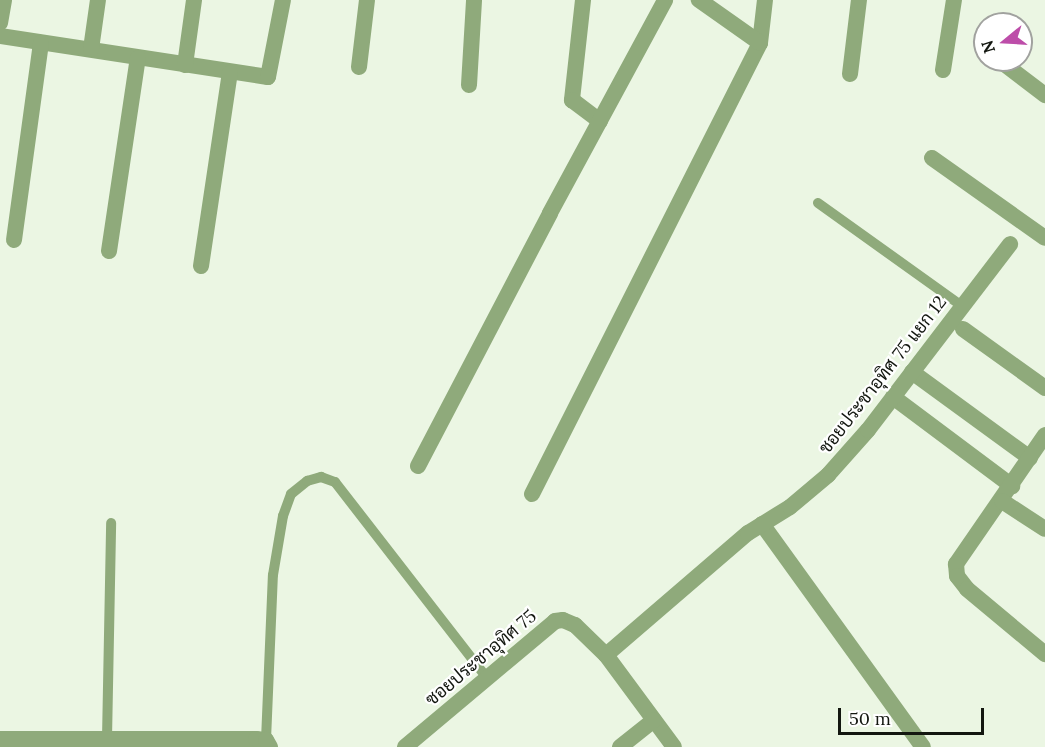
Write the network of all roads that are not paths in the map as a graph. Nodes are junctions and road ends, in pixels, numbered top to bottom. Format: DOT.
graph roads {
  1 [pos="4,0"];
  2 [pos="98,0"];
  3 [pos="194,0"];
  4 [pos="283,0"];
  5 [pos="367,0"];
  6 [pos="474,0"];
  7 [pos="583,0"];
  8 [pos="665,0"];
  9 [pos="699,0"];
  10 [pos="765,0"];
  11 [pos="859,0"];
  12 [pos="954,0"];
  13 [pos="0,23"];
  14 [pos="0,36"];
  15 [pos="41,43"];
  16 [pos="760,43"];
  17 [pos="91,49"];
  18 [pos="138,58"];
  19 [pos="185,64"];
  20 [pos="359,68"];
  21 [pos="943,70"];
  22 [pos="1015,72"];
  23 [pos="230,73"];
  24 [pos="850,74"];
  25 [pos="469,85"];
  26 [pos="1045,95"];
  27 [pos="600,121"];
  28 [pos="932,159"];
  29 [pos="818,203"];
  30 [pos="1045,238"];
  31 [pos="14,240"];
  32 [pos="1010,244"];
  33 [pos="109,251"];
  34 [pos="201,266"];
  35 [pos="962,306"];
  36 [pos="963,329"];
  37 [pos="912,372"];
  38 [pos="1045,388"];
  39 [pos="893,397"];
  40 [pos="1045,435"];
  41 [pos="1030,458"];
  42 [pos="418,466"];
  43 [pos="1012,486"];
  44 [pos="532,494"];
  45 [pos="1002,501"];
  46 [pos="111,523"];
  47 [pos="762,524"];
  48 [pos="1045,529"];
  49 [pos="1045,654"];
  50 [pos="606,655"];
  51 [pos="487,678"];
  52 [pos="654,720"];
  53 [pos="0,739"];
  54 [pos="107,739"];
  55 [pos="34,743"];
  56 [pos="268,744"];
  57 [pos="405,747"];
  58 [pos="620,747"];
  59 [pos="674,747"];
  60 [pos="923,747"];
  1 -- 13 [label="street"];
  2 -- 17 [label="street"];
  3 -- 19 [label="street"];
  4 -- 23 [label="street"];
  5 -- 20 [label="street"];
  6 -- 25 [label="street"];
  7 -- 27 [label="street"];
  8 -- 27 [label="street"];
  9 -- 16 [label="street"];
  10 -- 16 [label="street"];
  11 -- 24 [label="street"];
  12 -- 21 [label="street"];
  14 -- 15 [label="street"];
  15 -- 17 [label="street"];
  15 -- 31 [label="street"];
  16 -- 44 [label="street"];
  17 -- 18 [label="street"];
  18 -- 19 [label="street"];
  18 -- 33 [label="street"];
  19 -- 23 [label="street"];
  22 -- 26 [label="street"];
  23 -- 34 [label="street"];
  27 -- 42 [label="street"];
  28 -- 30 [label="street"];
  29 -- 35 [label="lane"];
  32 -- 35 [label="street, ชอยประชาอุทิศ 75 แยก 12"];
  35 -- 37 [label="street, ชอยประชาอุทิศ 75 แยก 12"];
  36 -- 38 [label="street"];
  37 -- 39 [label="street, ชอยประชาอุทิศ 75 แยก 12"];
  37 -- 41 [label="street"];
  39 -- 43 [label="street"];
  39 -- 47 [label="street, ชอยประชาอุทิศ 75 แยก 12"];
  40 -- 41 [label="street"];
  41 -- 43 [label="street"];
  43 -- 45 [label="street"];
  45 -- 48 [label="street"];
  45 -- 49 [label="street"];
  46 -- 54 [label="lane"];
  47 -- 50 [label="street, ชอยประชาอุทิศ 75 แยก 12"];
  47 -- 60 [label="street"];
  50 -- 51 [label="street, ซอยประชาอุทิศ 75"];
  50 -- 52 [label="street, ซอยประชาอุทิศ 75"];
  51 -- 56 [label="lane"];
  51 -- 57 [label="street, ซอยประชาอุทิศ 75"];
  52 -- 58 [label="street"];
  52 -- 59 [label="street, ซอยประชาอุทิศ 75"];
  53 -- 55 [label="street"];
  54 -- 55 [label="street"];
  54 -- 56 [label="street"];
}
